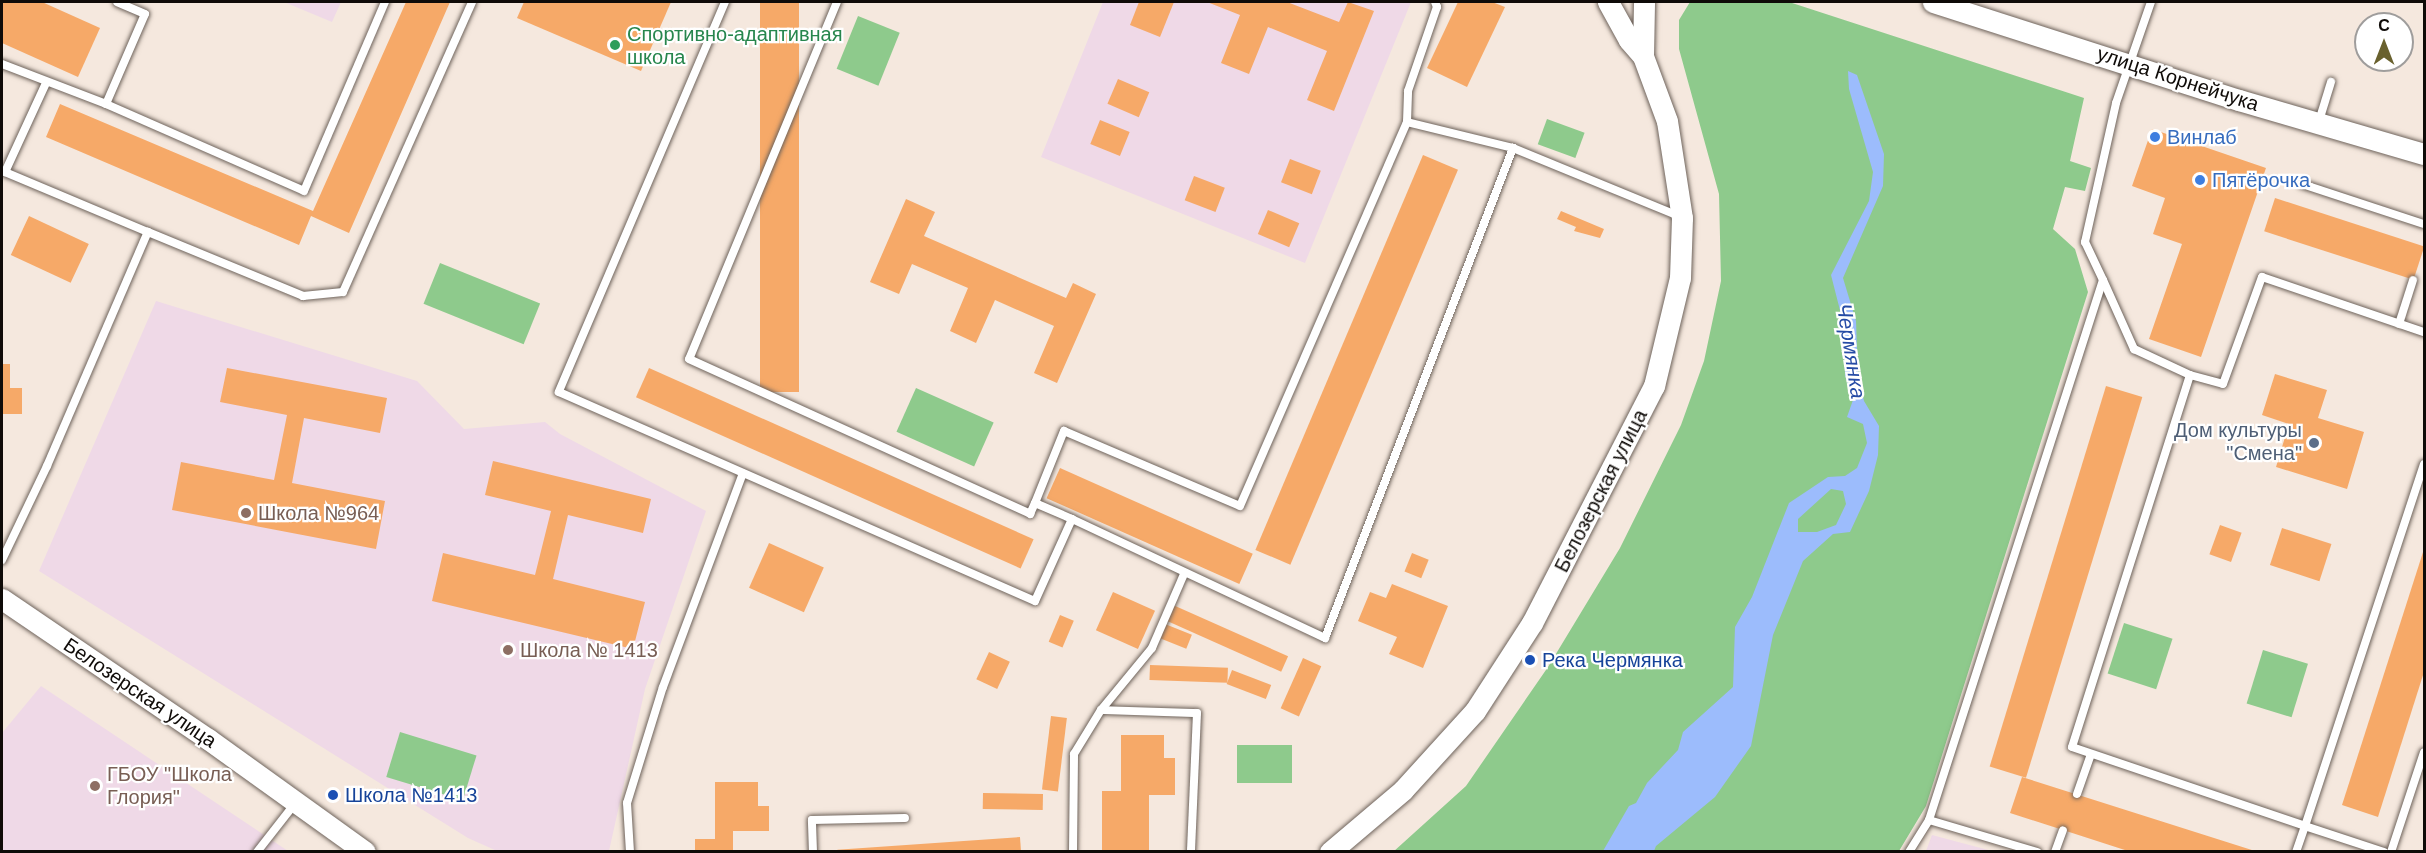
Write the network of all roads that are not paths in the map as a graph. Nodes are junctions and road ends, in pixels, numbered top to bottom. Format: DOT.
graph roads {
  1 [pos="117,2"];
  2 [pos="385,2"];
  3 [pos="472,2"];
  4 [pos="725,2"];
  5 [pos="837,2"];
  6 [pos="1435,2"];
  7 [pos="1608,2"];
  8 [pos="1933,2"];
  9 [pos="2151,2"];
  10 [pos="1646,5"];
  11 [pos="1643,56"];
  12 [pos="2,64"];
  13 [pos="2128,64"];
  14 [pos="2331,82"];
  15 [pos="46,83"];
  16 [pos="106,104"];
  17 [pos="1407,122"];
  18 [pos="2318,122"];
  19 [pos="1513,148"];
  20 [pos="2424,154"];
  21 [pos="2302,184"];
  22 [pos="1682,218"];
  23 [pos="2424,224"];
  24 [pos="148,232"];
  25 [pos="2103,280"];
  26 [pos="2413,280"];
  27 [pos="2399,324"];
  28 [pos="2424,332"];
  29 [pos="2190,375"];
  30 [pos="2424,464"];
  31 [pos="743,473"];
  32 [pos="1035,503"];
  33 [pos="1072,519"];
  34 [pos="2,560"];
  35 [pos="1184,574"];
  36 [pos="2,599"];
  37 [pos="1101,710"];
  38 [pos="2424,752"];
  39 [pos="2091,754"];
  40 [pos="2077,794"];
  41 [pos="296,802"];
  42 [pos="905,818"];
  43 [pos="1929,820"];
  44 [pos="2305,826"];
  45 [pos="2063,830"];
  46 [pos="257,852"];
  47 [pos="365,852"];
  48 [pos="630,852"];
  49 [pos="813,852"];
  50 [pos="1073,852"];
  51 [pos="1191,852"];
  52 [pos="1330,852"];
  53 [pos="1908,852"];
  54 [pos="2037,852"];
  55 [pos="2055,852"];
  56 [pos="2296,852"];
  57 [pos="2384,852"];
  58 [pos="2391,852"];
  1 -- 16 [label="lane"];
  2 -- 16 [label="lane"];
  3 -- 24 [label="lane"];
  4 -- 31 [label="lane"];
  5 -- 32 [label="lane"];
  6 -- 17 [label="lane"];
  7 -- 11 [label="street, Белозерская улица"];
  8 -- 13 [label="street, улица Корнейчука"];
  9 -- 13 [label="lane"];
  10 -- 11 [label="street, Белозерская улица"];
  11 -- 22 [label="street, Белозерская улица"];
  12 -- 15 [label="lane"];
  13 -- 18 [label="street, улица Корнейчука"];
  13 -- 25 [label="lane"];
  14 -- 18 [label="lane"];
  15 -- 16 [label="lane"];
  15 -- 24 [label="lane"];
  17 -- 19 [label="lane"];
  17 -- 32 [label="lane"];
  18 -- 20 [label="street, улица Корнейчука"];
  19 -- 22 [label="lane"];
  19 -- 35 [label="lane"];
  21 -- 23 [label="lane"];
  22 -- 52 [label="street, Белозерская улица"];
  24 -- 34 [label="lane"];
  25 -- 29 [label="lane"];
  25 -- 43 [label="lane"];
  26 -- 27 [label="lane"];
  27 -- 28 [label="lane"];
  27 -- 29 [label="lane"];
  29 -- 39 [label="lane"];
  30 -- 44 [label="lane"];
  31 -- 33 [label="lane"];
  31 -- 48 [label="lane"];
  32 -- 33 [label="lane"];
  33 -- 35 [label="lane"];
  35 -- 37 [label="lane"];
  36 -- 41 [label="street, Белозерская улица"];
  37 -- 50 [label="lane"];
  37 -- 51 [label="lane"];
  38 -- 58 [label="lane"];
  39 -- 40 [label="lane"];
  39 -- 44 [label="lane"];
  41 -- 46 [label="lane"];
  41 -- 47 [label="street, Белозерская улица"];
  42 -- 49 [label="lane"];
  43 -- 53 [label="lane"];
  43 -- 54 [label="lane"];
  44 -- 56 [label="lane"];
  44 -- 57 [label="lane"];
  45 -- 55 [label="lane"];
}
